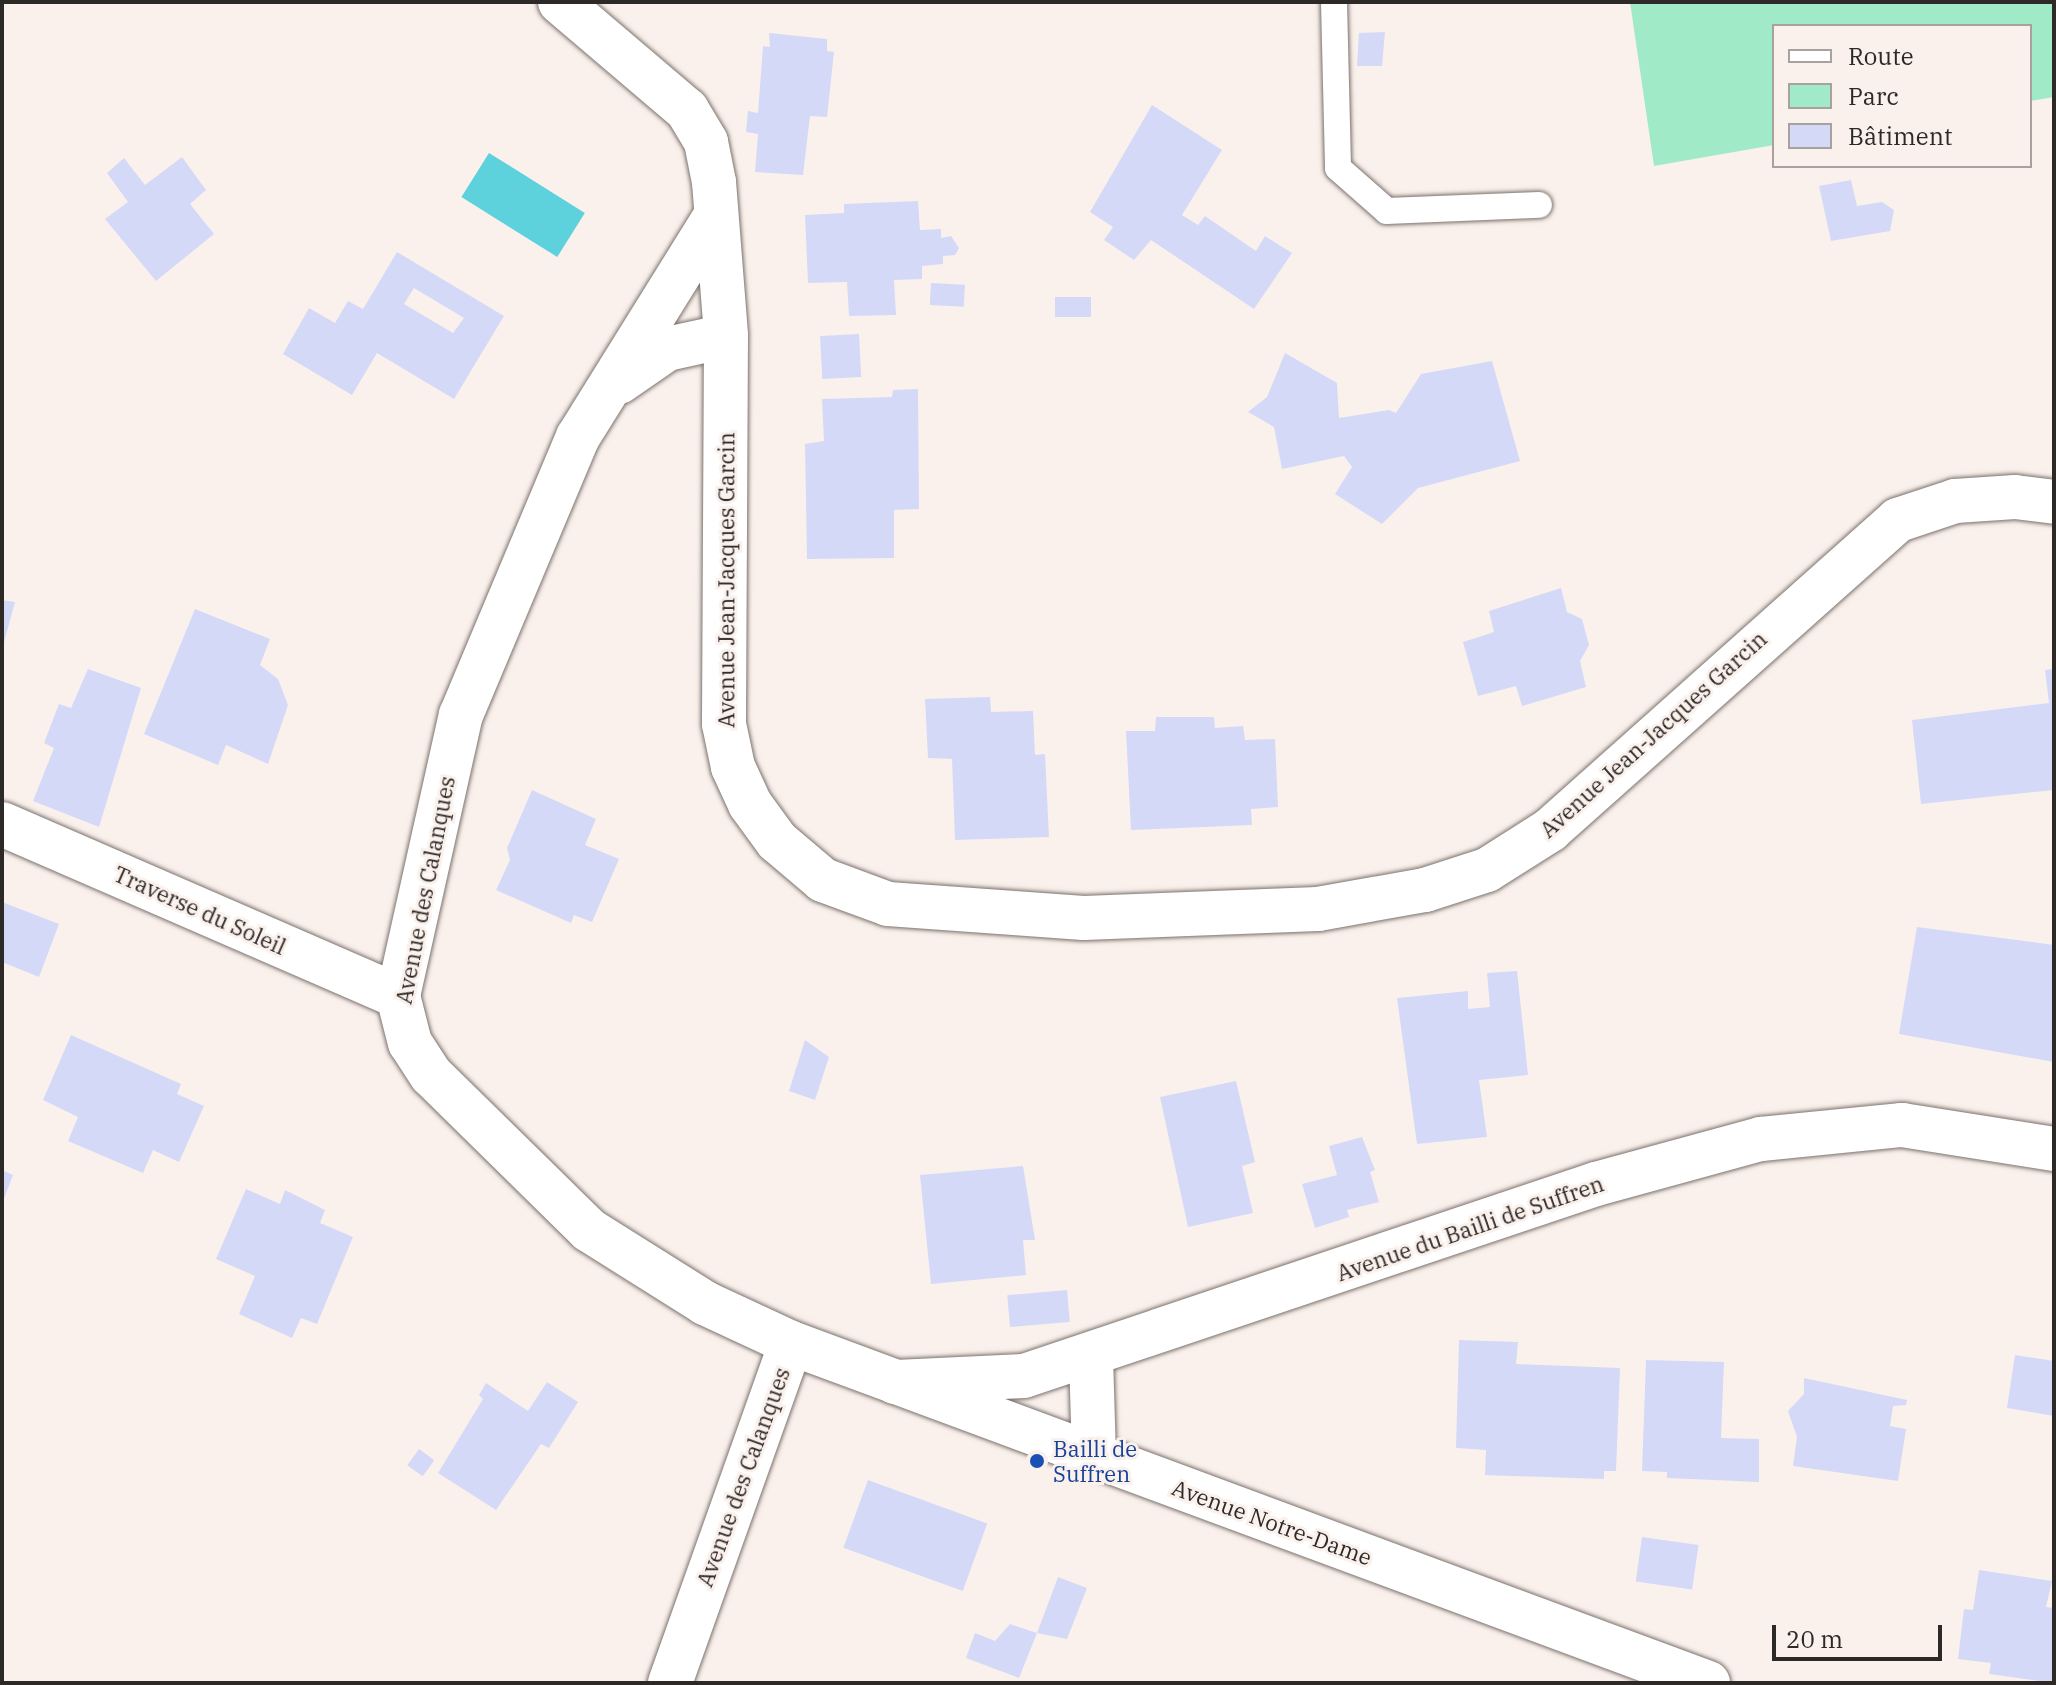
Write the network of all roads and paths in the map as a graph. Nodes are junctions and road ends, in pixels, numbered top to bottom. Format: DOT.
graph roads {
  1 [pos="560,2"];
  2 [pos="1334,2"];
  3 [pos="1539,205"];
  4 [pos="716,215"];
  5 [pos="726,336"];
  6 [pos="605,394"];
  7 [pos="2054,502"];
  8 [pos="2,824"];
  9 [pos="398,996"];
  10 [pos="2054,1149"];
  11 [pos="791,1343"];
  12 [pos="1091,1356"];
  13 [pos="895,1382"];
  14 [pos="1094,1455"];
  15 [pos="670,1683"];
  16 [pos="1708,1683"];
  1 -- 4 [label="street"];
  2 -- 3 [label="lane"];
  4 -- 5 [label="street, Avenue Jean-Jacques Garcin"];
  4 -- 6 [label="street, Avenue des Calanques"];
  5 -- 6 [label="street, Avenue des Calanques"];
  5 -- 7 [label="street, Avenue Jean-Jacques Garcin"];
  6 -- 9 [label="street, Avenue des Calanques"];
  8 -- 9 [label="street, Traverse du Soleil"];
  9 -- 11 [label="street, Avenue des Calanques"];
  10 -- 12 [label="street, Avenue du Bailli de Suffren"];
  11 -- 13 [label="street, Avenue Notre-Dame"];
  11 -- 15 [label="street, Avenue des Calanques"];
  12 -- 13 [label="street, Avenue du Bailli de Suffren"];
  12 -- 14 [label="street"];
  13 -- 14 [label="street, Avenue Notre-Dame"];
  14 -- 16 [label="street, Avenue Notre-Dame"];
}
